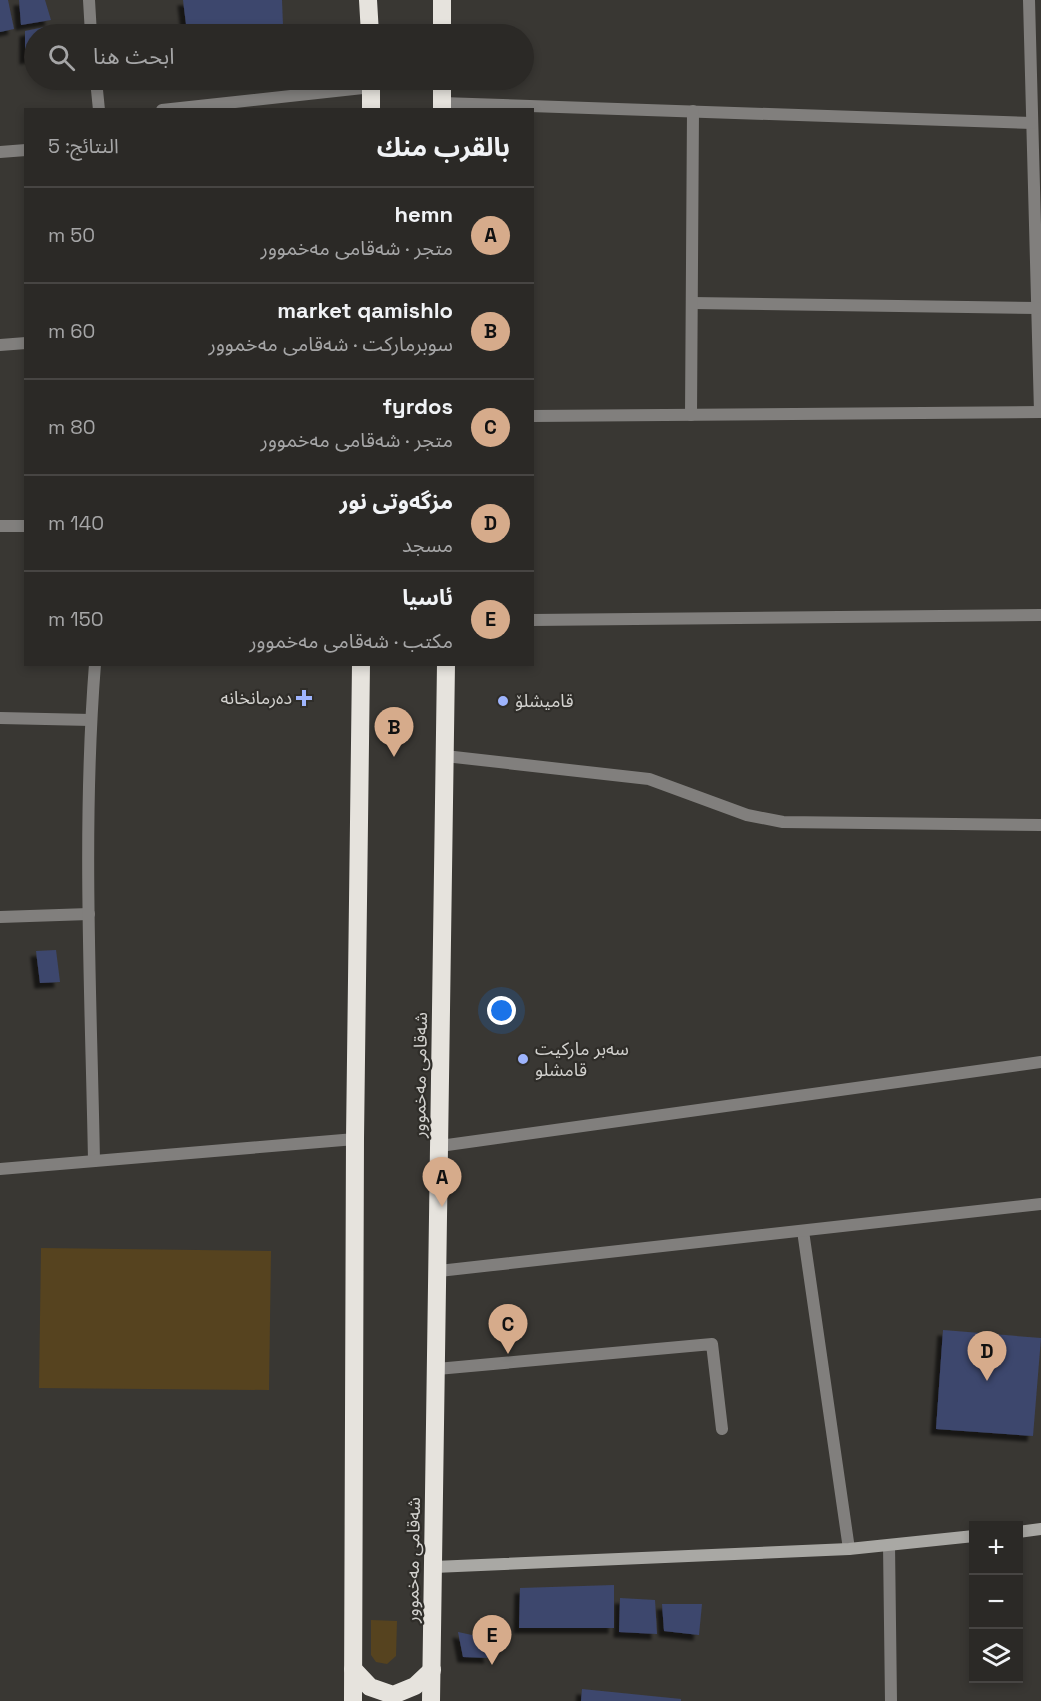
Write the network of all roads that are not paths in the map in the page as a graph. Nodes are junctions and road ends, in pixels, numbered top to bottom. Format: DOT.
graph roads {
  1 [pos="89,0"];
  2 [pos="368,0"];
  3 [pos="442,0"];
  4 [pos="1029,0"];
  5 [pos="90,24"];
  6 [pos="369,24"];
  7 [pos="442,24"];
  8 [pos="97,90"];
  9 [pos="317,90"];
  10 [pos="371,90"];
  11 [pos="442,90"];
  12 [pos="442,106"];
  13 [pos="99,108"];
  14 [pos="177,108"];
  15 [pos="371,108"];
  16 [pos="693,111"];
  17 [pos="1032,123"];
  18 [pos="24,150"];
  19 [pos="0,152"];
  20 [pos="1038,221"];
  21 [pos="692,303"];
  22 [pos="1037,308"];
  23 [pos="24,344"];
  24 [pos="0,345"];
  25 [pos="1040,412"];
  26 [pos="691,415"];
  27 [pos="534,416"];
  28 [pos="0,526"];
  29 [pos="24,526"];
  30 [pos="1041,615"];
  31 [pos="534,620"];
  32 [pos="95,666"];
  33 [pos="362,666"];
  34 [pos="446,666"];
  35 [pos="0,718"];
  36 [pos="91,720"];
  37 [pos="445,756"];
  38 [pos="1041,825"];
  39 [pos="89,914"];
  40 [pos="0,917"];
  41 [pos="1041,1062"];
  42 [pos="355,1139"];
  43 [pos="440,1146"];
  44 [pos="94,1161"];
  45 [pos="0,1169"];
  46 [pos="1041,1204"];
  47 [pos="802,1231"];
  48 [pos="439,1271"];
  49 [pos="437,1368"];
  50 [pos="722,1429"];
  51 [pos="1041,1529"];
  52 [pos="1023,1531"];
  53 [pos="969,1537"];
  54 [pos="890,1545"];
  55 [pos="849,1549"];
  56 [pos="434,1567"];
  57 [pos="354,1669"];
  58 [pos="432,1671"];
  59 [pos="353,1701"];
  60 [pos="431,1701"];
  61 [pos="891,1701"];
  1 -- 5 [label="street"];
  2 -- 6 [label="highway"];
  3 -- 7 [label="highway"];
  4 -- 17 [label="street"];
  8 -- 13 [label="street"];
  9 -- 14 [label="street"];
  10 -- 15 [label="highway"];
  11 -- 12 [label="highway"];
  12 -- 16 [label="street"];
  16 -- 17 [label="street"];
  16 -- 21 [label="street"];
  17 -- 20 [label="street"];
  18 -- 19 [label="street"];
  20 -- 22 [label="street"];
  21 -- 22 [label="street"];
  21 -- 26 [label="street"];
  22 -- 25 [label="street"];
  23 -- 24 [label="street"];
  25 -- 26 [label="street"];
  26 -- 27 [label="street"];
  28 -- 29 [label="street"];
  30 -- 31 [label="street"];
  32 -- 36 [label="street"];
  33 -- 42 [label="highway"];
  34 -- 37 [label="highway, شەقامی مەخموور"];
  35 -- 36 [label="street"];
  36 -- 39 [label="street"];
  37 -- 38 [label="street"];
  37 -- 43 [label="highway, شەقامی مەخموور"];
  39 -- 40 [label="street"];
  39 -- 44 [label="street"];
  41 -- 43 [label="street"];
  42 -- 44 [label="street"];
  42 -- 57 [label="highway"];
  43 -- 48 [label="highway, شەقامی مەخموور"];
  44 -- 45 [label="street"];
  46 -- 47 [label="street"];
  47 -- 48 [label="street"];
  47 -- 55 [label="street"];
  48 -- 49 [label="highway, شەقامی مەخموور"];
  49 -- 50 [label="street"];
  49 -- 56 [label="highway, شەقامی مەخموور"];
  51 -- 52 [label="street"];
  53 -- 54 [label="street"];
  54 -- 55 [label="street"];
  54 -- 61 [label="street"];
  55 -- 56 [label="street"];
  56 -- 58 [label="highway, شەقامی مەخموور"];
  57 -- 58 [label="highway"];
  57 -- 59 [label="highway"];
  58 -- 60 [label="highway, شەقامی مەخموور"];
}
